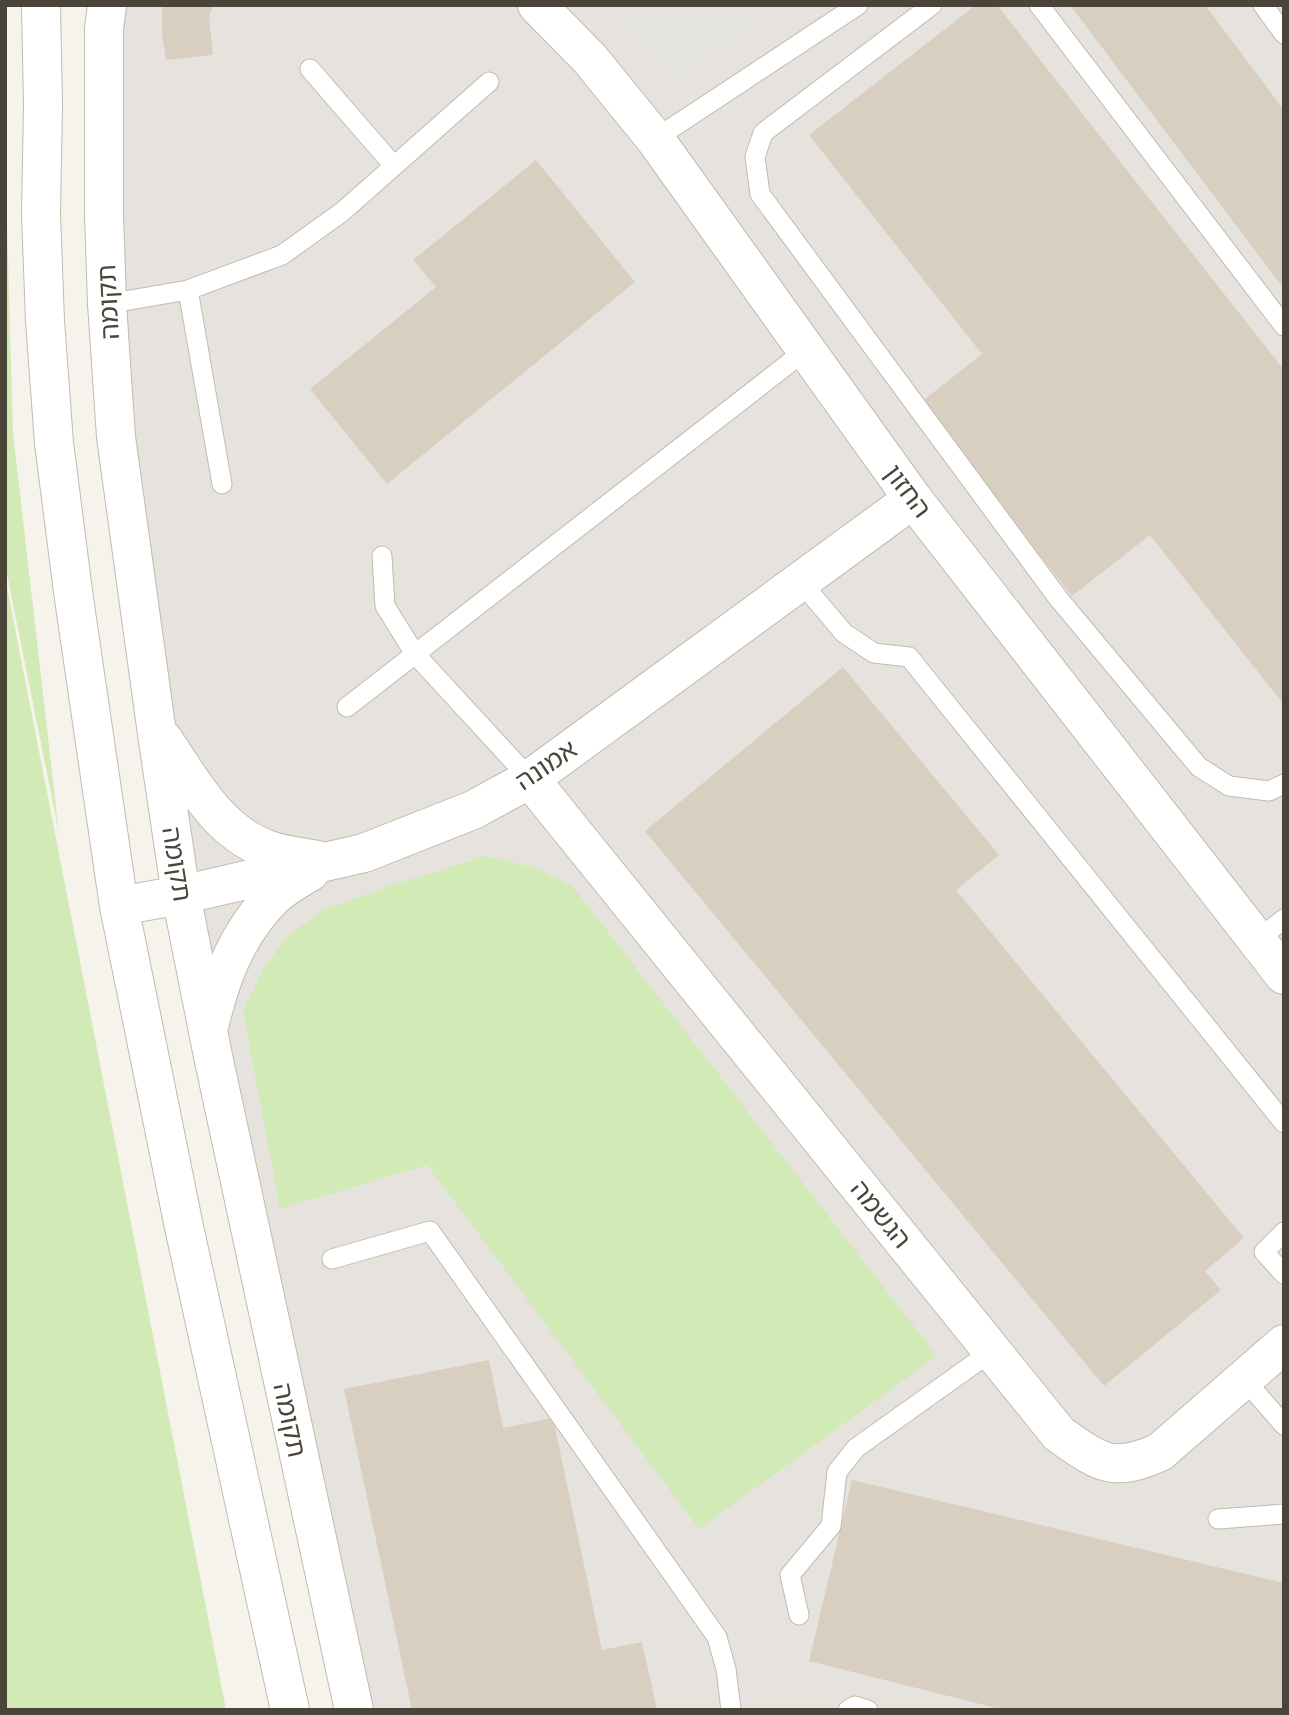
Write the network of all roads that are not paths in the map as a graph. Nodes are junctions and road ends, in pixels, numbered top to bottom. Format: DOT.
graph roads {
  1 [pos="41,5"];
  2 [pos="107,5"];
  3 [pos="537,5"];
  4 [pos="858,5"];
  5 [pos="932,5"];
  6 [pos="1039,5"];
  7 [pos="1263,5"];
  8 [pos="1284,34"];
  9 [pos="310,69"];
  10 [pos="489,82"];
  11 [pos="655,139"];
  12 [pos="394,166"];
  13 [pos="188,290"];
  14 [pos="107,304"];
  15 [pos="1284,326"];
  16 [pos="806,350"];
  17 [pos="222,484"];
  18 [pos="913,499"];
  19 [pos="382,556"];
  20 [pos="800,581"];
  21 [pos="415,654"];
  22 [pos="347,707"];
  23 [pos="156,729"];
  24 [pos="530,779"];
  25 [pos="1284,784"];
  26 [pos="326,862"];
  27 [pos="181,895"];
  28 [pos="119,906"];
  29 [pos="1270,930"];
  30 [pos="1284,975"];
  31 [pos="208,1032"];
  32 [pos="1284,1124"];
  33 [pos="1284,1232"];
  34 [pos="331,1259"];
  35 [pos="1284,1275"];
  36 [pos="1284,1344"];
  37 [pos="992,1351"];
  38 [pos="1244,1379"];
  39 [pos="1284,1425"];
  40 [pos="1284,1514"];
  41 [pos="1218,1519"];
  42 [pos="799,1615"];
  43 [pos="290,1710"];
  44 [pos="354,1710"];
  45 [pos="731,1710"];
  46 [pos="848,1710"];
  47 [pos="868,1710"];
  1 -- 28 [label="street"];
  2 -- 14 [label="street, תקומה"];
  3 -- 11 [label="street, החזון"];
  4 -- 11 [label="lane"];
  5 -- 25 [label="lane"];
  6 -- 15 [label="lane"];
  7 -- 8 [label="lane"];
  9 -- 12 [label="lane"];
  10 -- 12 [label="lane"];
  11 -- 16 [label="street, החזון"];
  12 -- 13 [label="lane"];
  13 -- 14 [label="lane"];
  13 -- 17 [label="lane"];
  14 -- 23 [label="street, תקומה"];
  16 -- 18 [label="street, החזון"];
  16 -- 21 [label="lane"];
  18 -- 20 [label="street, אמונה"];
  18 -- 29 [label="street, החזון"];
  19 -- 21 [label="lane"];
  20 -- 24 [label="street, אמונה"];
  20 -- 32 [label="lane"];
  21 -- 22 [label="lane"];
  21 -- 24 [label="lane"];
  23 -- 26 [label="street"];
  23 -- 27 [label="street, תקומה"];
  24 -- 26 [label="street, אמונה"];
  24 -- 37 [label="street, הגשמה"];
  26 -- 27 [label="street, אמונה"];
  26 -- 31 [label="street"];
  27 -- 28 [label="street, אמונה"];
  27 -- 31 [label="street, תקומה"];
  28 -- 43 [label="street"];
  29 -- 30 [label="street, החזון"];
  31 -- 44 [label="street, תקומה"];
  33 -- 35 [label="lane"];
  34 -- 45 [label="lane"];
  36 -- 38 [label="street, הגשמה"];
  37 -- 38 [label="street, הגשמה"];
  37 -- 42 [label="lane"];
  38 -- 39 [label="lane"];
  40 -- 41 [label="lane"];
  46 -- 47 [label="lane"];
}
